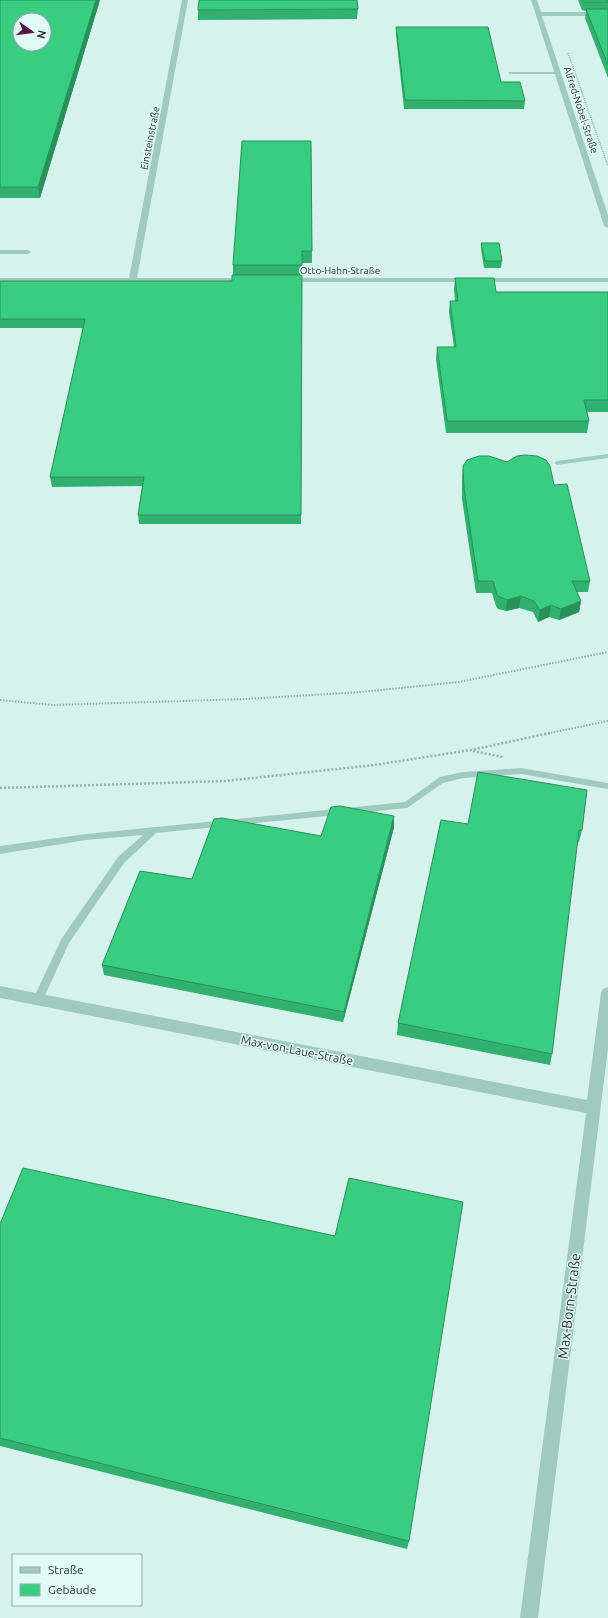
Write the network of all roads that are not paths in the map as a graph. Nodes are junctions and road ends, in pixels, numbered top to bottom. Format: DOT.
graph roads {
  1 [pos="185,0"];
  2 [pos="534,0"];
  3 [pos="539,14"];
  4 [pos="608,14"];
  5 [pos="510,73"];
  6 [pos="558,73"];
  7 [pos="608,226"];
  8 [pos="0,252"];
  9 [pos="28,252"];
  10 [pos="133,279"];
  11 [pos="0,280"];
  12 [pos="255,280"];
  13 [pos="278,280"];
  14 [pos="608,280"];
  15 [pos="608,456"];
  16 [pos="557,463"];
  17 [pos="608,786"];
  18 [pos="154,830"];
  19 [pos="0,850"];
  20 [pos="0,992"];
  21 [pos="608,993"];
  22 [pos="38,999"];
  23 [pos="594,1108"];
  24 [pos="529,1618"];
  1 -- 10 [label="street, Einsteinstraße"];
  2 -- 3 [label="street, Alfred-Nobel-Straße"];
  3 -- 4 [label="street"];
  3 -- 6 [label="street, Alfred-Nobel-Straße"];
  5 -- 6 [label="lane"];
  6 -- 7 [label="street, Alfred-Nobel-Straße"];
  8 -- 9 [label="lane"];
  10 -- 11 [label="street"];
  10 -- 12 [label="street"];
  13 -- 14 [label="street, Otto-Hahn-Straße"];
  15 -- 16 [label="lane"];
  17 -- 18 [label="lane"];
  18 -- 19 [label="lane"];
  18 -- 22 [label="lane"];
  20 -- 22 [label="street, Max-von-Laue-Straße"];
  21 -- 23 [label="street, Max-Born-Straße"];
  22 -- 23 [label="street, Max-von-Laue-Straße"];
  23 -- 24 [label="street, Max-Born-Straße"];
}
